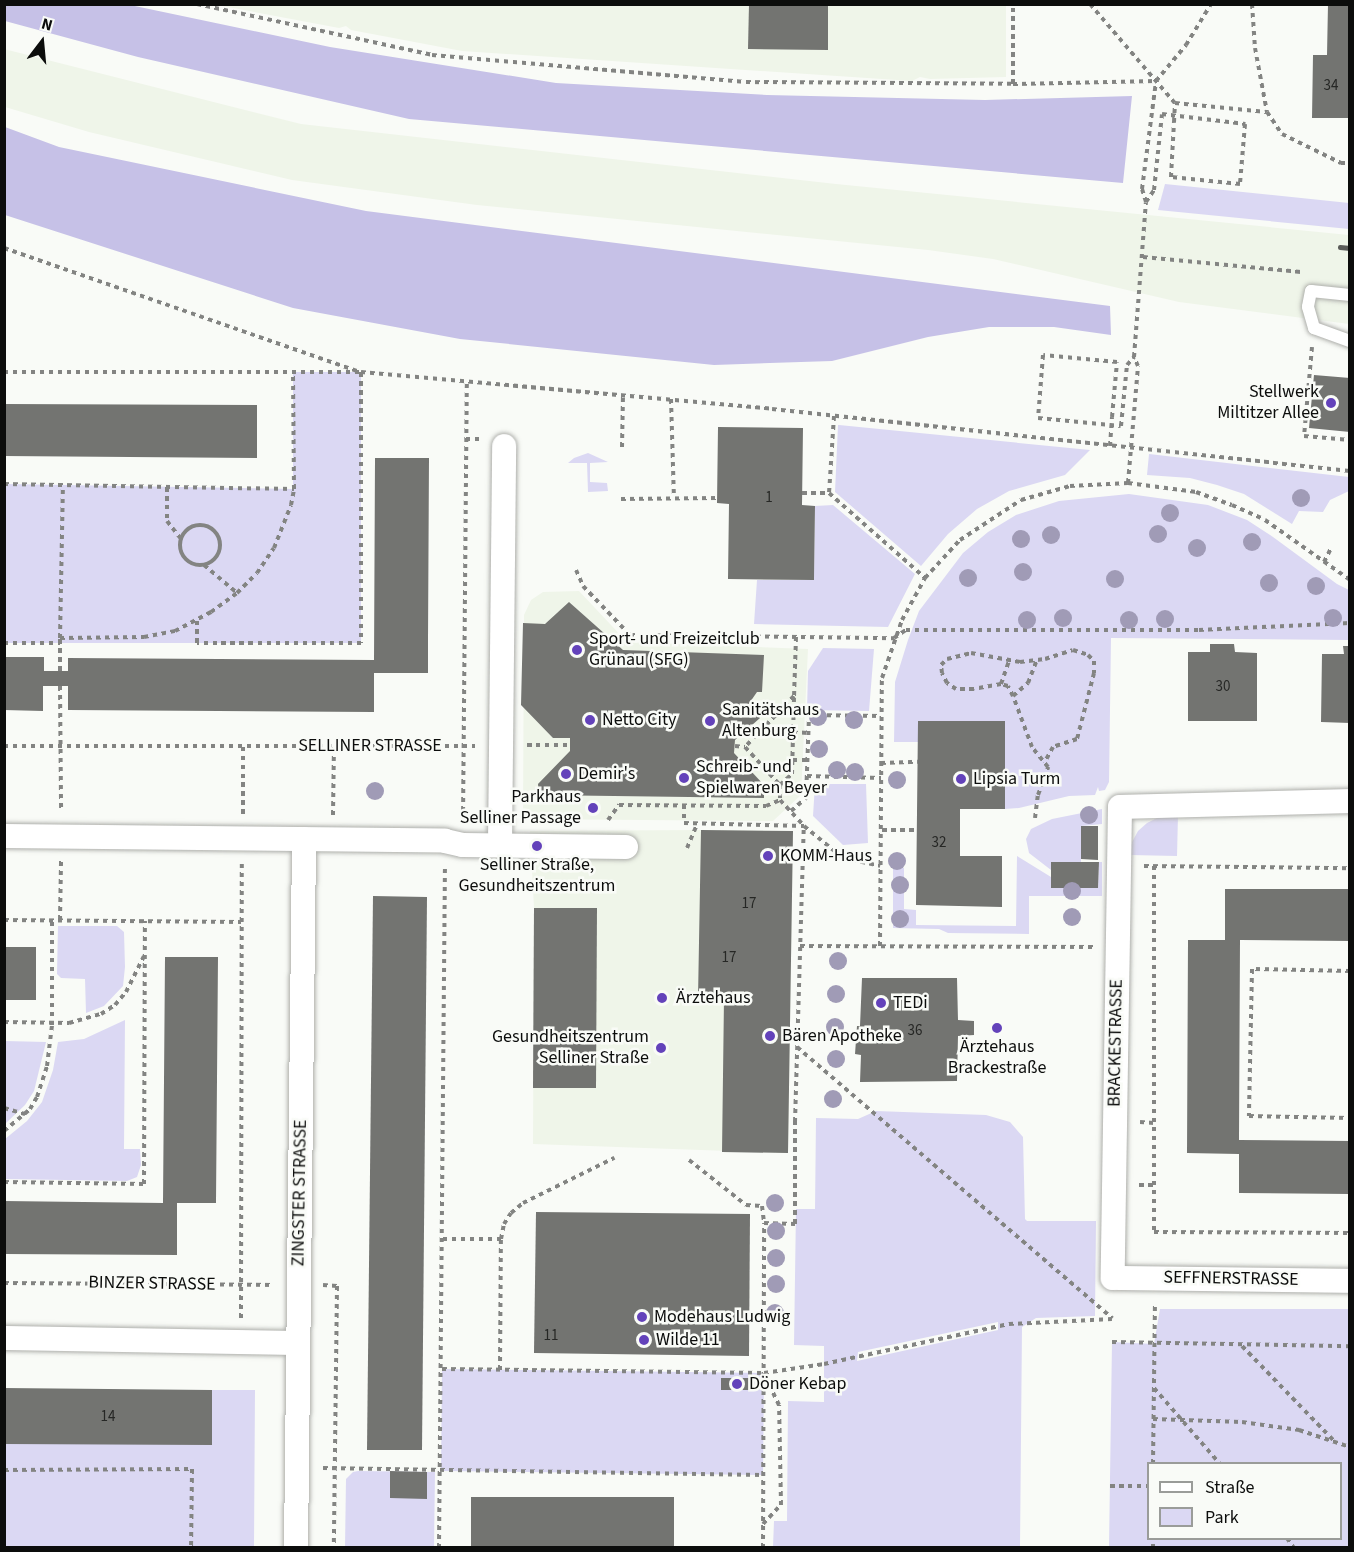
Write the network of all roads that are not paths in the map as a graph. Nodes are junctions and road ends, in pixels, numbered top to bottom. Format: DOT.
graph roads {
  1 [pos="1350,295"];
  2 [pos="1350,341"];
  3 [pos="504,446"];
  4 [pos="1350,801"];
  5 [pos="4,836"];
  6 [pos="304,839"];
  7 [pos="500,845"];
  8 [pos="626,847"];
  9 [pos="1113,1278"];
  10 [pos="1350,1281"];
  11 [pos="4,1338"];
  12 [pos="298,1343"];
  13 [pos="296,1548"];
  1 -- 2 [label="lane"];
  3 -- 7 [label="street"];
  4 -- 9 [label="street, BRACKESTRASSE"];
  5 -- 6 [label="street"];
  6 -- 7 [label="street"];
  6 -- 12 [label="street, ZINGSTER STRASSE"];
  7 -- 8 [label="street"];
  9 -- 10 [label="street, SEFFNERSTRASSE"];
  11 -- 12 [label="street"];
  12 -- 13 [label="street, ZINGSTER STRASSE"];
}
